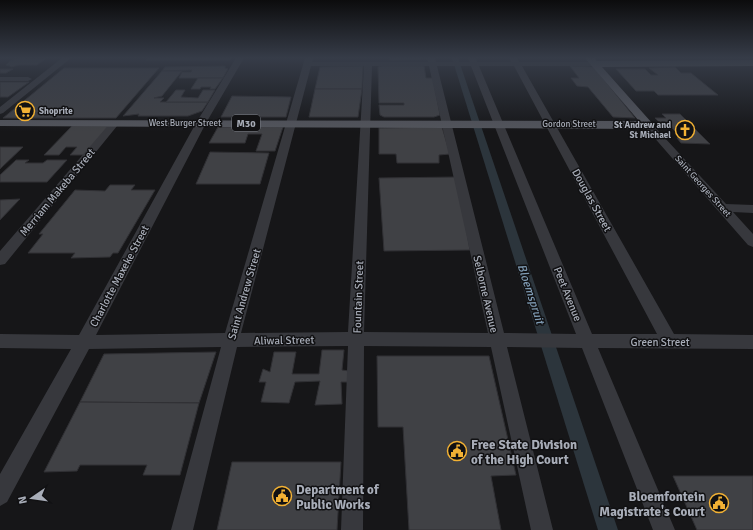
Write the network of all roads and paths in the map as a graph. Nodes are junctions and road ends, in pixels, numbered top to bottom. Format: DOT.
graph roads {
  1 [pos="36,83"];
  2 [pos="225,83"];
  3 [pos="302,83"];
  4 [pos="367,83"];
  5 [pos="440,83"];
  6 [pos="480,83"];
  7 [pos="527,83"];
  8 [pos="611,83"];
  9 [pos="0,111"];
  10 [pos="0,122"];
  11 [pos="200,123"];
  12 [pos="292,123"];
  13 [pos="365,123"];
  14 [pos="451,123"];
  15 [pos="114,124"];
  16 [pos="495,124"];
  17 [pos="550,124"];
  18 [pos="648,125"];
  19 [pos="723,208"];
  20 [pos="753,209"];
  21 [pos="753,242"];
  22 [pos="0,260"];
  23 [pos="356,339"];
  24 [pos="505,339"];
  25 [pos="231,340"];
  26 [pos="0,341"];
  27 [pos="567,341"];
  28 [pos="587,341"];
  29 [pos="84,342"];
  30 [pos="670,342"];
  31 [pos="753,342"];
  32 [pos="0,495"];
  33 [pos="182,530"];
  34 [pos="352,530"];
  35 [pos="542,530"];
  36 [pos="664,530"];
  1 -- 9 [label="street"];
  2 -- 11 [label="street, Charlotte Maxeke Street"];
  3 -- 12 [label="street, Saint Andrew Street"];
  4 -- 13 [label="street, Fountain Street"];
  5 -- 14 [label="street, Selborne Avenue"];
  6 -- 16 [label="street, Peet Avenue"];
  7 -- 17 [label="street, Douglas Street"];
  8 -- 18 [label="main road, Saint Georges Street"];
  10 -- 15 [label="main road, West Burger Street / M30"];
  11 -- 12 [label="main road, West Burger Street / M30"];
  11 -- 15 [label="main road, West Burger Street / M30"];
  11 -- 29 [label="street, Charlotte Maxeke Street"];
  12 -- 13 [label="main road, West Burger Street / M30"];
  12 -- 25 [label="street, Saint Andrew Street"];
  13 -- 14 [label="main road, West Burger Street / M30"];
  13 -- 23 [label="street, Fountain Street"];
  14 -- 16 [label="main road, West Burger Street / M30"];
  14 -- 24 [label="street, Selborne Avenue"];
  15 -- 22 [label="street, Merriam Makeba Street"];
  16 -- 17 [label="main road, Gordon Street / M30"];
  16 -- 28 [label="street, Peet Avenue"];
  17 -- 18 [label="main road, Gordon Street / M30"];
  17 -- 30 [label="street, Douglas Street"];
  18 -- 19 [label="street, Saint Georges Street"];
  19 -- 20 [label="street"];
  19 -- 21 [label="street, Saint Georges Street"];
  23 -- 24 [label="street, Aliwal Street"];
  23 -- 25 [label="street, Aliwal Street"];
  23 -- 34 [label="street, Fountain Street"];
  24 -- 27 [label="street, Aliwal Street"];
  24 -- 35 [label="street, Selborne Avenue"];
  25 -- 29 [label="street, Aliwal Street"];
  25 -- 33 [label="street, Saint Andrew Street"];
  26 -- 29 [label="street, Aliwal Street"];
  27 -- 28 [label="street, Green Street"];
  28 -- 30 [label="street, Green Street"];
  28 -- 36 [label="street, Peet Avenue"];
  29 -- 32 [label="street, Charlotte Maxeke Street"];
  30 -- 31 [label="street, Green Street"];
}
